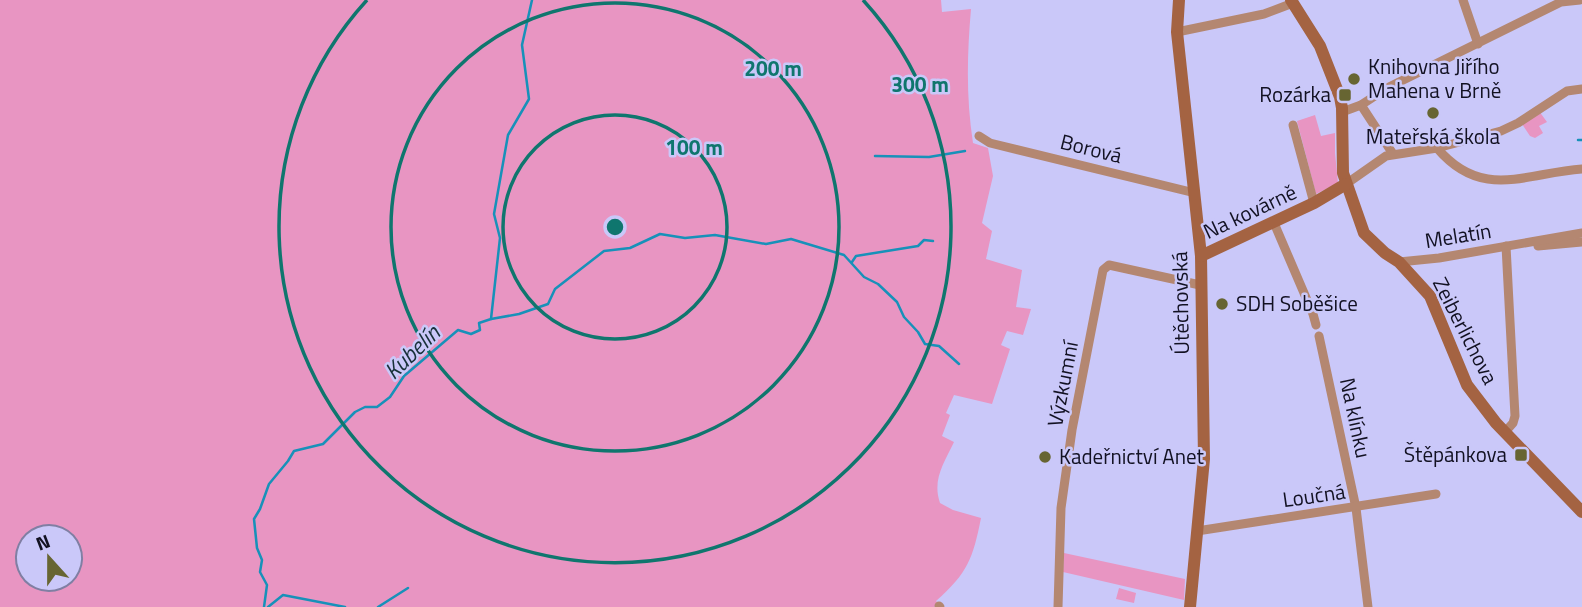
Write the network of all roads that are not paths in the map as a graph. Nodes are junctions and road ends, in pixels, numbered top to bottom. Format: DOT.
graph roads {
  1 [pos="1179,0"];
  2 [pos="1463,0"];
  3 [pos="1580,0"];
  4 [pos="1561,1"];
  5 [pos="1292,2"];
  6 [pos="1177,32"];
  7 [pos="1478,44"];
  8 [pos="1582,89"];
  9 [pos="1361,106"];
  10 [pos="1342,112"];
  11 [pos="1293,125"];
  12 [pos="979,136"];
  13 [pos="1437,148"];
  14 [pos="1392,154"];
  15 [pos="1582,169"];
  16 [pos="1346,184"];
  17 [pos="1195,193"];
  18 [pos="1314,203"];
  19 [pos="1274,223"];
  20 [pos="1582,233"];
  21 [pos="1582,242"];
  22 [pos="1521,243"];
  23 [pos="1506,246"];
  24 [pos="1201,256"];
  25 [pos="1399,262"];
  26 [pos="1200,285"];
  27 [pos="1316,325"];
  28 [pos="1319,336"];
  29 [pos="1505,432"];
  30 [pos="1436,494"];
  31 [pos="1356,508"];
  32 [pos="1582,512"];
  33 [pos="1197,531"];
  34 [pos="1058,607"];
  35 [pos="1190,607"];
  36 [pos="1368,607"];
  1 -- 6 [label="street, Útěchovská"];
  2 -- 7 [label="street"];
  3 -- 4 [label="street"];
  4 -- 7 [label="street"];
  5 -- 6 [label="street"];
  5 -- 10 [label="street, Zeiberlichova"];
  6 -- 17 [label="street, Útěchovská"];
  7 -- 9 [label="street"];
  8 -- 13 [label="street"];
  9 -- 10 [label="street"];
  9 -- 14 [label="street"];
  10 -- 16 [label="street, Zeiberlichova"];
  11 -- 18 [label="street, Na kovárně"];
  12 -- 17 [label="street, Borová"];
  13 -- 14 [label="street"];
  13 -- 15 [label="street"];
  14 -- 16 [label="street"];
  16 -- 18 [label="street, Na kovárně"];
  16 -- 25 [label="street, Zeiberlichova"];
  17 -- 24 [label="street, Útěchovská"];
  18 -- 19 [label="street, Na kovárně"];
  19 -- 24 [label="street, Na kovárně"];
  19 -- 27 [label="street"];
  20 -- 22 [label="street, Melatín"];
  21 -- 22 [label="street, Melatín"];
  22 -- 23 [label="street, Melatín"];
  23 -- 25 [label="street, Melatín"];
  23 -- 29 [label="street"];
  24 -- 26 [label="street, Útěchovská"];
  25 -- 29 [label="street, Zeiberlichova"];
  26 -- 33 [label="street, Útěchovská"];
  26 -- 34 [label="street, Výzkumní"];
  28 -- 31 [label="street, Na klínku"];
  29 -- 32 [label="street, Zeiberlichova"];
  30 -- 31 [label="street, Loučná"];
  31 -- 33 [label="street, Loučná"];
  31 -- 36 [label="street, Na klínku"];
  33 -- 35 [label="street, Útěchovská"];
}
